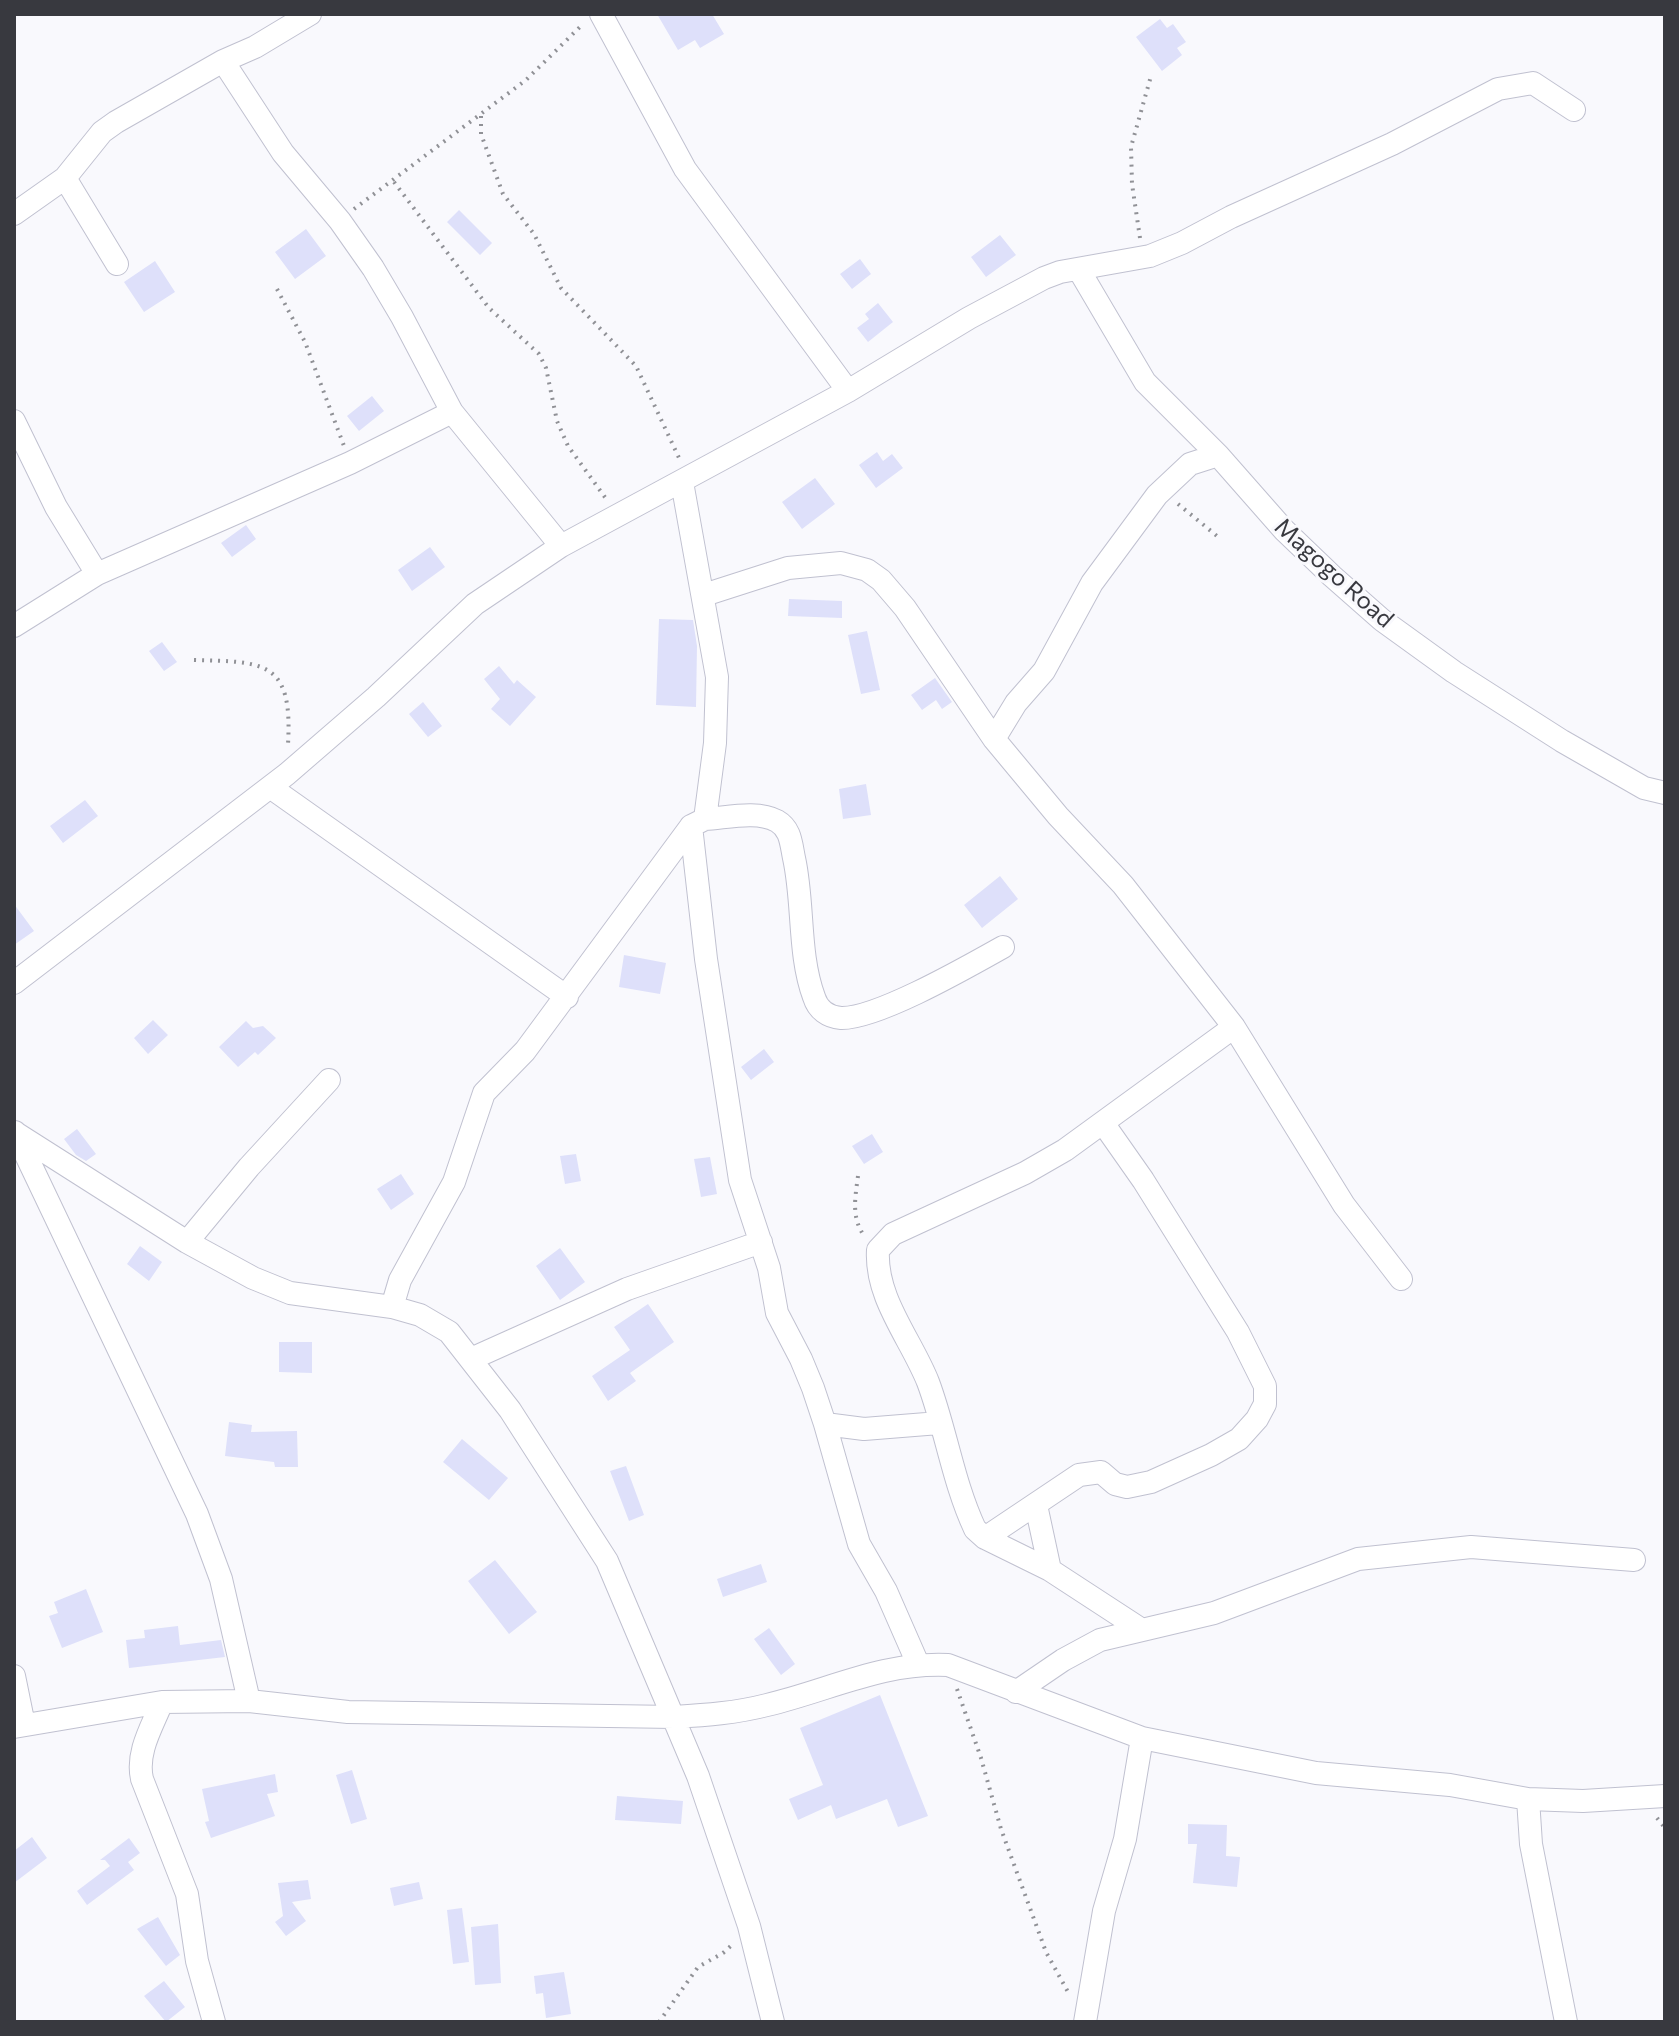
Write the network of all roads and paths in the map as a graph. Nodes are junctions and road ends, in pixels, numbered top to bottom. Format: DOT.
graph roads {
  1 [pos="310,14"];
  2 [pos="591,14"];
  3 [pos="601,14"];
  4 [pos="223,61"];
  5 [pos="1151,76"];
  6 [pos="1574,110"];
  7 [pos="481,116"];
  8 [pos="65,178"];
  9 [pos="394,182"];
  10 [pos="14,214"];
  11 [pos="340,221"];
  12 [pos="1129,261"];
  13 [pos="117,264"];
  14 [pos="1079,270"];
  15 [pos="277,289"];
  16 [pos="848,391"];
  17 [pos="452,412"];
  18 [pos="14,421"];
  19 [pos="1218,455"];
  20 [pos="350,463"];
  21 [pos="685,480"];
  22 [pos="1157,495"];
  23 [pos="618,515"];
  24 [pos="1217,536"];
  25 [pos="561,546"];
  26 [pos="97,574"];
  27 [pos="704,595"];
  28 [pos="14,626"];
  29 [pos="194,660"];
  30 [pos="994,739"];
  31 [pos="278,780"];
  32 [pos="1665,793"];
  33 [pos="698,823"];
  34 [pos="1003,947"];
  35 [pos="14,983"];
  36 [pos="567,997"];
  37 [pos="1234,1027"];
  38 [pos="329,1080"];
  39 [pos="1103,1123"];
  40 [pos="14,1132"];
  41 [pos="858,1176"];
  42 [pos="187,1242"];
  43 [pos="761,1242"];
  44 [pos="878,1250"];
  45 [pos="1401,1279"];
  46 [pos="392,1307"];
  47 [pos="471,1359"];
  48 [pos="939,1423"];
  49 [pos="825,1424"];
  50 [pos="1036,1505"];
  51 [pos="985,1538"];
  52 [pos="1634,1560"];
  53 [pos="1050,1570"];
  54 [pos="1142,1630"];
  55 [pos="918,1664"];
  56 [pos="948,1665"];
  57 [pos="14,1676"];
  58 [pos="1016,1692"];
  59 [pos="249,1701"];
  60 [pos="162,1702"];
  61 [pos="674,1717"];
  62 [pos="19,1726"];
  63 [pos="1142,1738"];
  64 [pos="1665,1796"];
  65 [pos="1528,1799"];
  66 [pos="749,1926"];
  67 [pos="768,2021"];
  68 [pos="214,2022"];
  69 [pos="659,2022"];
  70 [pos="1085,2022"];
  71 [pos="1566,2022"];
  1 -- 4 [label="street"];
  2 -- 7 [label="path"];
  3 -- 16 [label="street"];
  4 -- 8 [label="street"];
  4 -- 11 [label="street"];
  5 -- 12 [label="path"];
  6 -- 12 [label="street"];
  7 -- 9 [label="path"];
  7 -- 21 [label="path"];
  8 -- 10 [label="street"];
  8 -- 13 [label="street"];
  9 -- 11 [label="path"];
  9 -- 23 [label="path"];
  11 -- 17 [label="street"];
  12 -- 14 [label="street"];
  14 -- 16 [label="street"];
  14 -- 19 [label="street, Magogo Road"];
  15 -- 20 [label="path"];
  16 -- 21 [label="street"];
  17 -- 20 [label="street"];
  17 -- 25 [label="street"];
  18 -- 26 [label="street"];
  19 -- 22 [label="street"];
  19 -- 32 [label="street, Magogo Road"];
  20 -- 26 [label="street"];
  21 -- 23 [label="street"];
  21 -- 27 [label="street"];
  22 -- 24 [label="path"];
  22 -- 30 [label="street"];
  23 -- 25 [label="street"];
  25 -- 31 [label="street"];
  26 -- 28 [label="street"];
  27 -- 30 [label="street"];
  27 -- 33 [label="street"];
  29 -- 31 [label="path"];
  30 -- 37 [label="street"];
  31 -- 35 [label="street"];
  31 -- 36 [label="street"];
  33 -- 34 [label="street"];
  33 -- 36 [label="street"];
  33 -- 43 [label="street"];
  36 -- 46 [label="street"];
  37 -- 39 [label="street"];
  37 -- 45 [label="street"];
  38 -- 42 [label="street"];
  39 -- 44 [label="street"];
  39 -- 50 [label="street"];
  40 -- 42 [label="street"];
  40 -- 59 [label="street"];
  41 -- 44 [label="path"];
  42 -- 46 [label="street"];
  43 -- 47 [label="street"];
  43 -- 49 [label="street"];
  44 -- 48 [label="street"];
  46 -- 47 [label="street"];
  47 -- 61 [label="street"];
  48 -- 49 [label="street"];
  48 -- 51 [label="street"];
  49 -- 55 [label="street"];
  50 -- 51 [label="street"];
  50 -- 53 [label="street"];
  51 -- 53 [label="street"];
  52 -- 54 [label="street"];
  53 -- 54 [label="street"];
  54 -- 58 [label="street"];
  55 -- 56 [label="street"];
  55 -- 61 [label="street"];
  56 -- 58 [label="street"];
  56 -- 70 [label="path"];
  57 -- 62 [label="street"];
  58 -- 63 [label="street"];
  59 -- 60 [label="street"];
  59 -- 61 [label="street"];
  60 -- 62 [label="street"];
  60 -- 68 [label="street"];
  61 -- 66 [label="street"];
  63 -- 65 [label="street"];
  63 -- 70 [label="street"];
  64 -- 65 [label="street"];
  65 -- 71 [label="street"];
  66 -- 67 [label="street"];
  66 -- 69 [label="path"];
}
